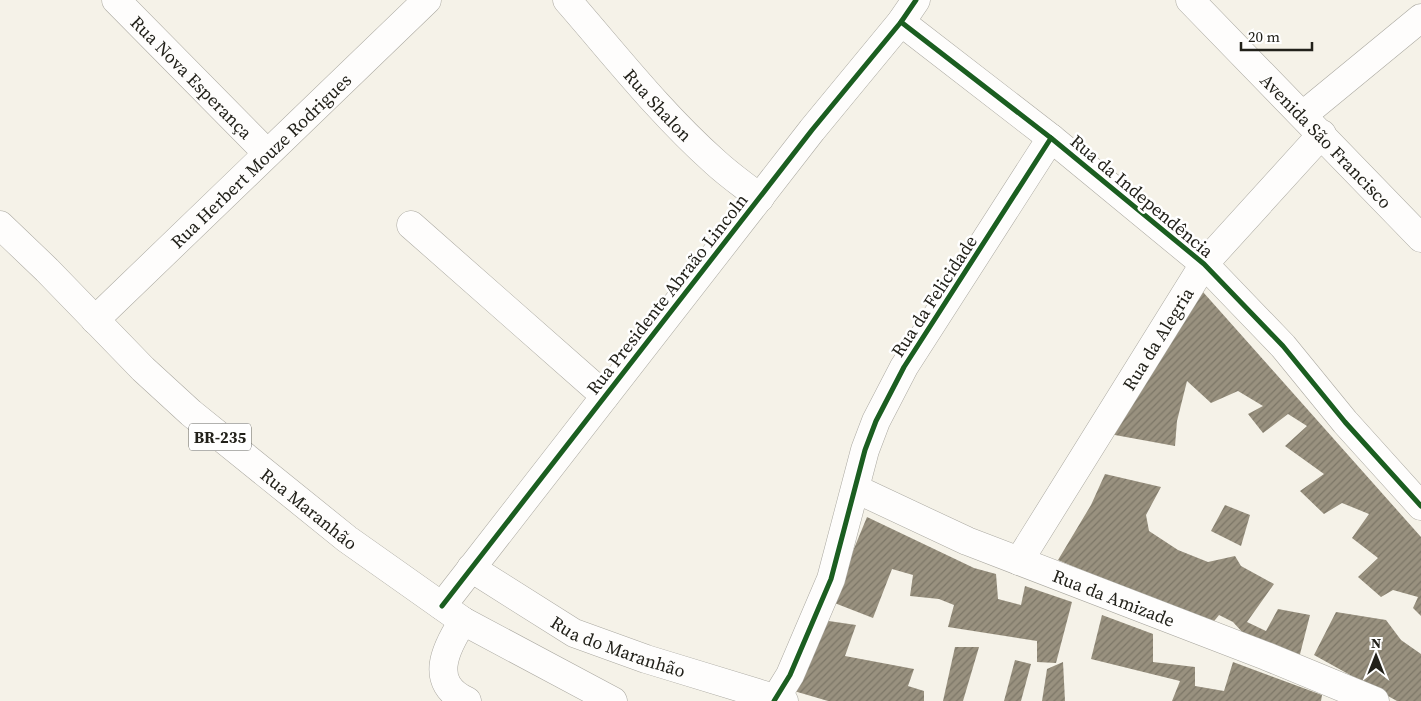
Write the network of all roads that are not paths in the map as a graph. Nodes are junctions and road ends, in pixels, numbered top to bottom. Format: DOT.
graph roads {
  1 [pos="116,0"];
  2 [pos="426,0"];
  3 [pos="567,0"];
  4 [pos="1190,0"];
  5 [pos="909,11"];
  6 [pos="1421,18"];
  7 [pos="1303,114"];
  8 [pos="1322,134"];
  9 [pos="1051,138"];
  10 [pos="267,152"];
  11 [pos="760,198"];
  12 [pos="411,224"];
  13 [pos="3,232"];
  14 [pos="1421,238"];
  15 [pos="1204,264"];
  16 [pos="95,320"];
  17 [pos="605,396"];
  18 [pos="856,489"];
  19 [pos="1421,506"];
  20 [pos="1020,561"];
  21 [pos="471,568"];
  22 [pos="452,614"];
  23 [pos="1343,695"];
  24 [pos="778,700"];
  25 [pos="467,701"];
  26 [pos="613,701"];
  27 [pos="1375,701"];
  1 -- 10 [label="main road, Rua Nova Esperança"];
  2 -- 10 [label="main road, Rua Herbert Mouze Rodrigues"];
  3 -- 11 [label="main road, Rua Shalon"];
  4 -- 7 [label="main road, Avenida São Francisco"];
  5 -- 9 [label="main road, Rua da Independência"];
  5 -- 11 [label="main road, Rua Presidente Abraão Lincoln"];
  6 -- 7 [label="main road"];
  7 -- 8 [label="main road, Avenida São Francisco"];
  8 -- 14 [label="main road, Avenida São Francisco"];
  8 -- 15 [label="main road, Rua da Alegria"];
  9 -- 15 [label="main road, Rua da Independência"];
  9 -- 18 [label="main road, Rua da Felicidade"];
  10 -- 16 [label="main road, Rua Herbert Mouze Rodrigues"];
  11 -- 17 [label="main road, Rua Presidente Abraão Lincoln"];
  12 -- 17 [label="main road"];
  13 -- 16 [label="main road, Rua Maranhão / BR-235"];
  15 -- 19 [label="main road, Rua da Independência"];
  15 -- 20 [label="main road, Rua da Alegria"];
  16 -- 22 [label="main road, Rua Maranhão / BR-235"];
  17 -- 21 [label="main road, Rua Presidente Abraão Lincoln"];
  18 -- 20 [label="main road, Rua da Amizade"];
  18 -- 24 [label="main road, Rua da Felicidade"];
  20 -- 23 [label="main road, Rua da Amizade"];
  21 -- 22 [label="main road, Rua Presidente Abraão Lincoln"];
  21 -- 24 [label="main road, Rua do Maranhão"];
  22 -- 25 [label="main road, Rua Presidente Abraão Lincoln"];
  22 -- 26 [label="main road, Rua Maranhão / BR-235"];
  23 -- 27 [label="main road, Rua da Amizade"];
}
